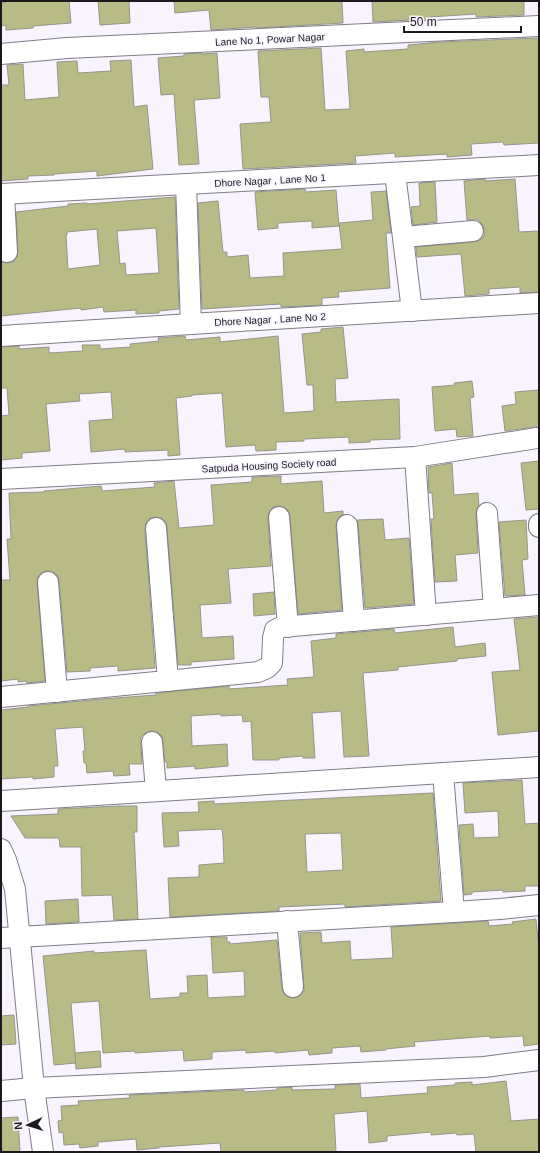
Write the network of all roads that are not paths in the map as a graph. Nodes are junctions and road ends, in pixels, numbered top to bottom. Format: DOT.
graph roads {
  1 [pos="539,26"];
  2 [pos="1,54"];
  3 [pos="539,165"];
  4 [pos="395,173"];
  5 [pos="186,184"];
  6 [pos="2,194"];
  7 [pos="473,231"];
  8 [pos="403,237"];
  9 [pos="7,252"];
  10 [pos="539,303"];
  11 [pos="412,311"];
  12 [pos="192,324"];
  13 [pos="1,336"];
  14 [pos="537,438"];
  15 [pos="415,457"];
  16 [pos="1,479"];
  17 [pos="487,513"];
  18 [pos="279,516"];
  19 [pos="347,525"];
  20 [pos="156,528"];
  21 [pos="48,582"];
  22 [pos="539,605"];
  23 [pos="494,609"];
  24 [pos="426,615"];
  25 [pos="354,621"];
  26 [pos="288,626"];
  27 [pos="168,681"];
  28 [pos="57,692"];
  29 [pos="1,697"];
  30 [pos="152,742"];
  31 [pos="539,767"];
  32 [pos="443,773"];
  33 [pos="156,791"];
  34 [pos="1,801"];
  35 [pos="1,849"];
  36 [pos="539,905"];
  37 [pos="454,912"];
  38 [pos="288,921"];
  39 [pos="10,937"];
  40 [pos="293,987"];
  41 [pos="539,1060"];
  42 [pos="34,1088"];
  43 [pos="1,1091"];
  44 [pos="43,1152"];
  1 -- 2 [label="street, Lane No 1, Powar Nagar"];
  3 -- 4 [label="street, Dhore Nagar , Lane No 1"];
  4 -- 5 [label="street, Dhore Nagar , Lane No 1"];
  4 -- 8 [label="street"];
  5 -- 6 [label="street, Dhore Nagar , Lane No 1"];
  5 -- 12 [label="street"];
  6 -- 9 [label="street"];
  7 -- 8 [label="street"];
  8 -- 11 [label="street"];
  10 -- 11 [label="street, Dhore Nagar , Lane No 2"];
  11 -- 12 [label="street, Dhore Nagar , Lane No 2"];
  12 -- 13 [label="street, Dhore Nagar , Lane No 2"];
  14 -- 15 [label="street, Satpuda Housing Society road"];
  15 -- 16 [label="street, Satpuda Housing Society road"];
  15 -- 24 [label="street"];
  17 -- 23 [label="street"];
  18 -- 26 [label="street"];
  19 -- 25 [label="street"];
  20 -- 27 [label="street"];
  21 -- 28 [label="street"];
  22 -- 23 [label="street"];
  23 -- 24 [label="street"];
  24 -- 25 [label="street"];
  25 -- 26 [label="street"];
  26 -- 27 [label="street"];
  27 -- 28 [label="street"];
  28 -- 29 [label="street"];
  30 -- 33 [label="street"];
  31 -- 32 [label="street"];
  32 -- 33 [label="street"];
  32 -- 37 [label="street"];
  33 -- 34 [label="street"];
  35 -- 39 [label="street"];
  36 -- 37 [label="street"];
  37 -- 38 [label="street"];
  38 -- 39 [label="street"];
  38 -- 40 [label="street"];
  39 -- 42 [label="street"];
  41 -- 42 [label="street"];
  42 -- 43 [label="street"];
  42 -- 44 [label="street"];
}
